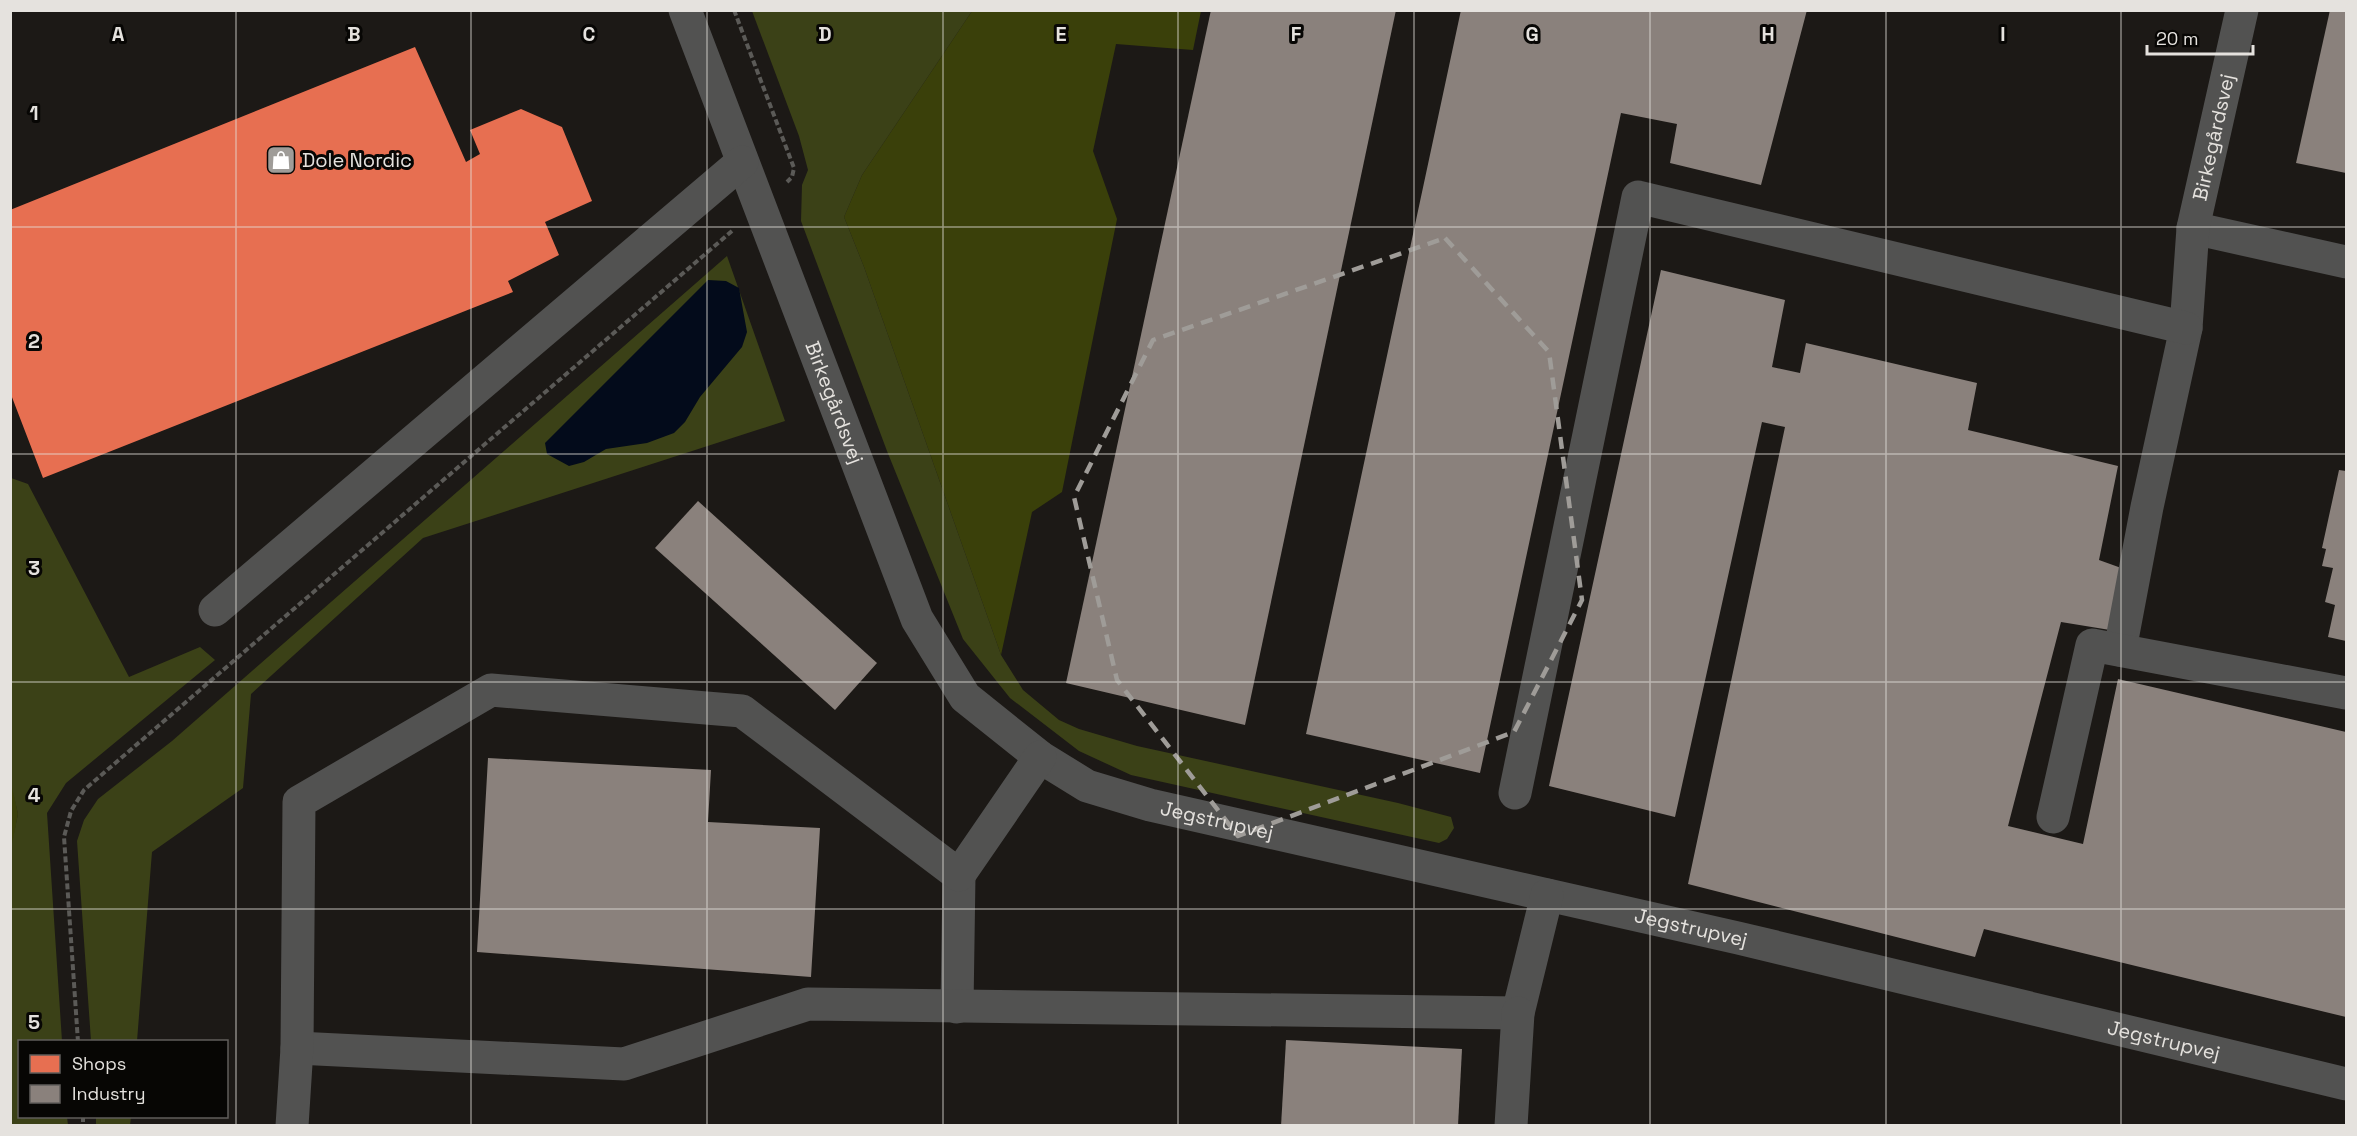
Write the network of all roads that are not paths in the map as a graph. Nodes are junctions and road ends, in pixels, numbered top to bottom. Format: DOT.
graph roads {
  1 [pos="685,10"];
  2 [pos="2242,10"];
  3 [pos="742,162"];
  4 [pos="2193,228"];
  5 [pos="2346,262"];
  6 [pos="2186,328"];
  7 [pos="215,610"];
  8 [pos="2120,650"];
  9 [pos="2346,693"];
  10 [pos="1040,758"];
  11 [pos="1515,793"];
  12 [pos="2053,817"];
  13 [pos="959,875"];
  14 [pos="1547,895"];
  15 [pos="957,1006"];
  16 [pos="1518,1013"];
  17 [pos="297,1048"];
  18 [pos="2346,1084"];
  19 [pos="292,1125"];
  20 [pos="1511,1125"];
  1 -- 3 [label="street, Birkegårdsvej"];
  2 -- 4 [label="street, Birkegårdsvej"];
  3 -- 7 [label="street"];
  3 -- 10 [label="street, Birkegårdsvej"];
  4 -- 5 [label="street"];
  4 -- 6 [label="street, Birkegårdsvej"];
  6 -- 8 [label="street, Birkegårdsvej"];
  6 -- 11 [label="street"];
  8 -- 9 [label="street"];
  8 -- 12 [label="street"];
  10 -- 13 [label="street"];
  10 -- 14 [label="street, Jegstrupvej"];
  13 -- 15 [label="street"];
  13 -- 17 [label="street"];
  14 -- 16 [label="street"];
  14 -- 18 [label="street, Jegstrupvej"];
  15 -- 16 [label="street"];
  15 -- 17 [label="street"];
  16 -- 20 [label="street"];
  17 -- 19 [label="street"];
}
